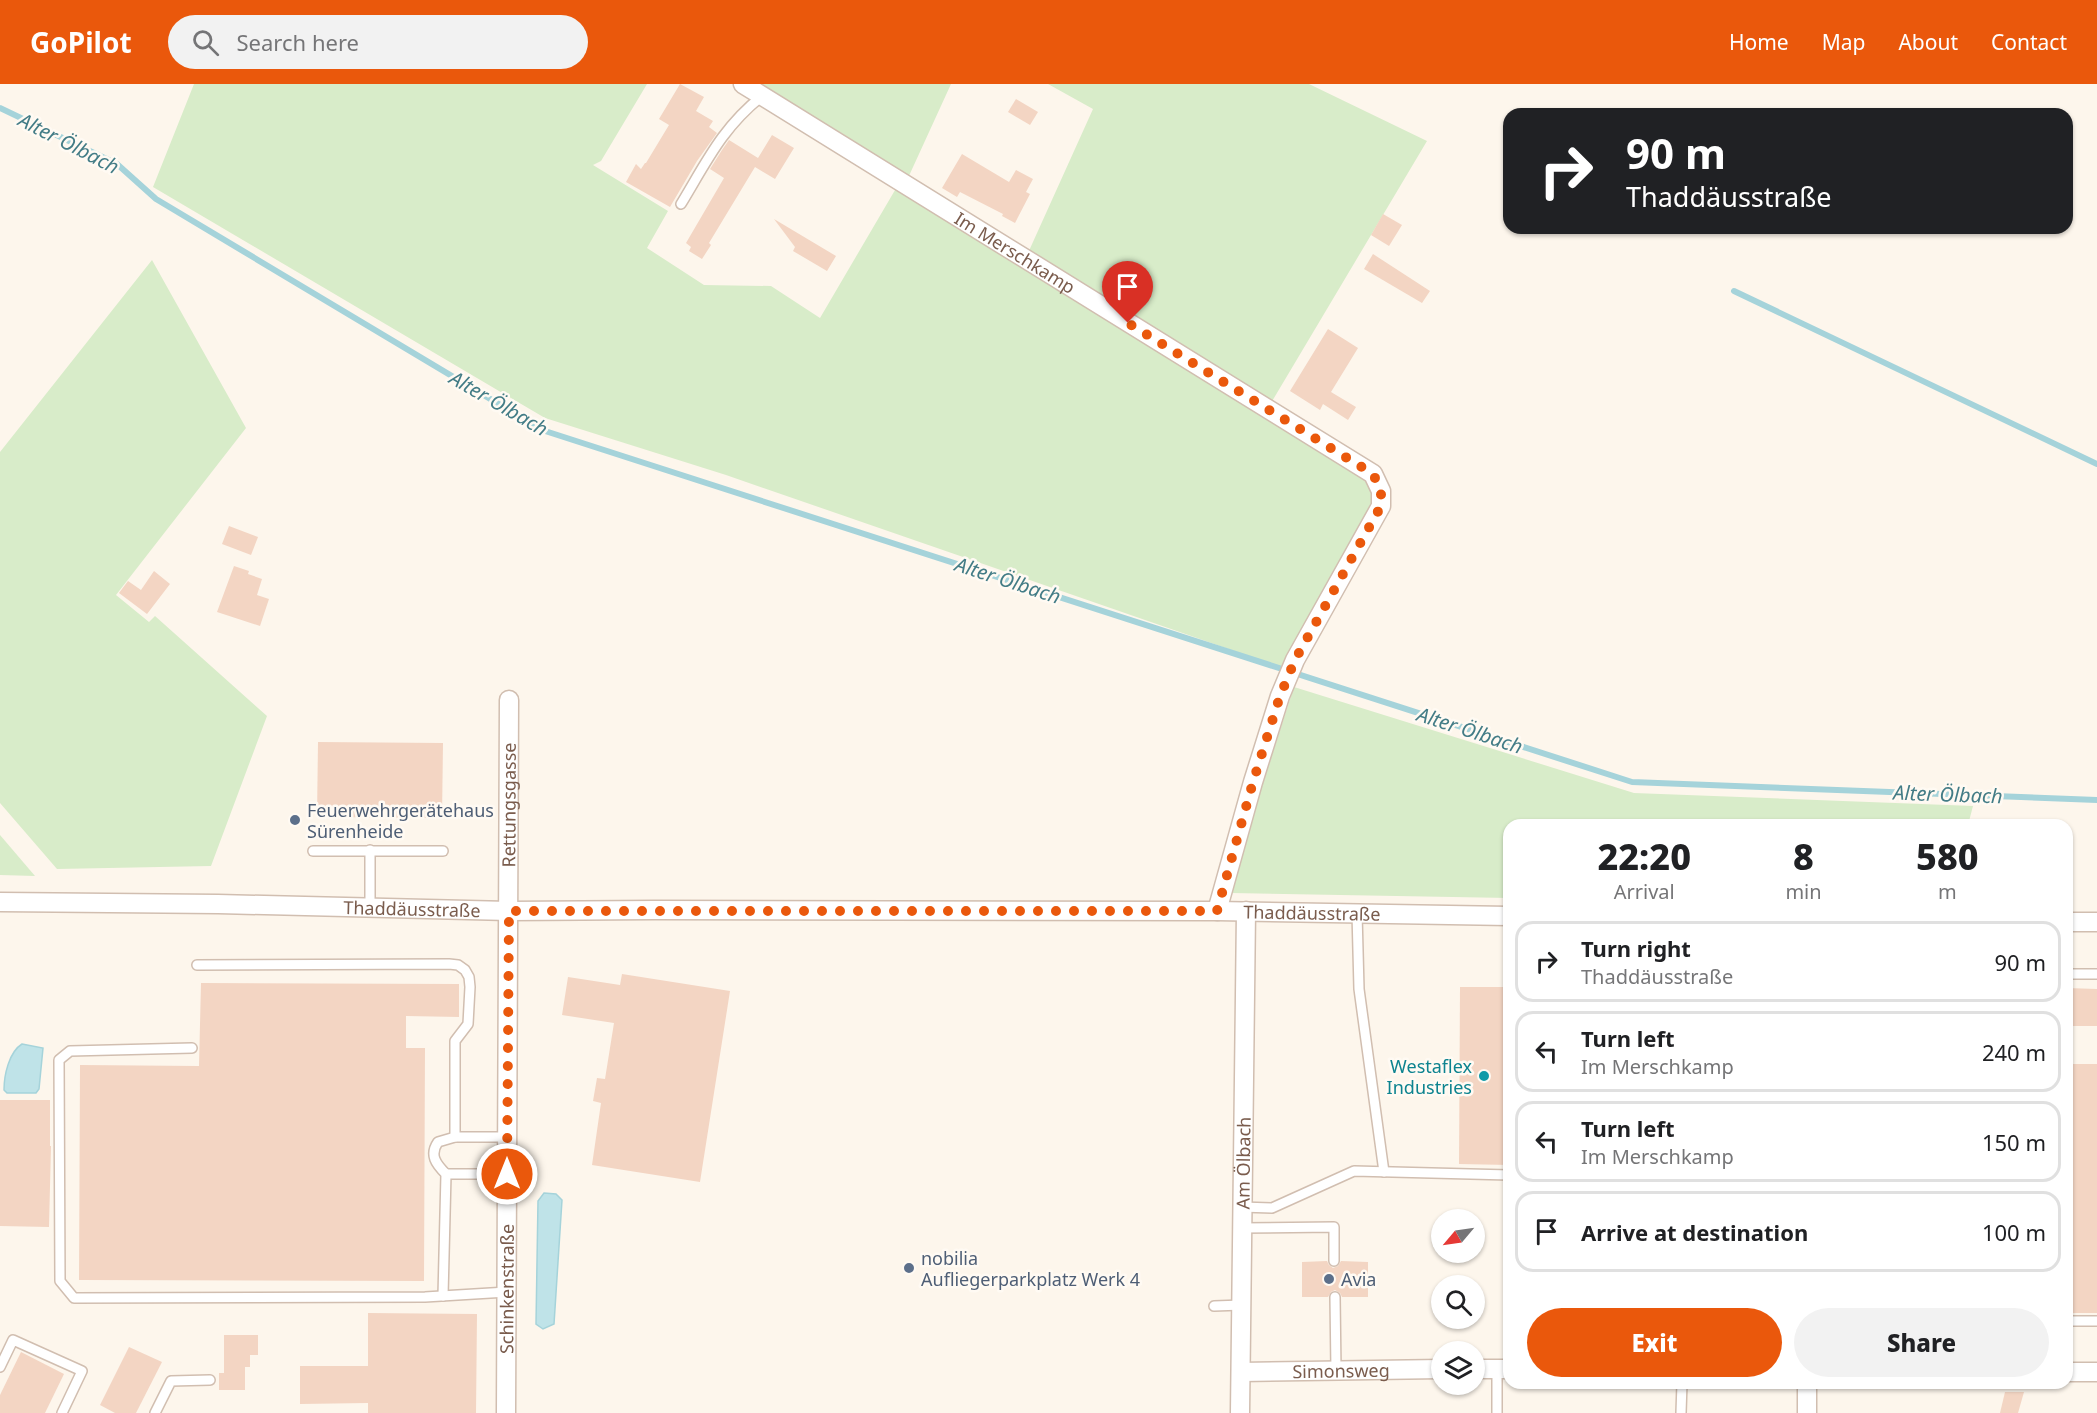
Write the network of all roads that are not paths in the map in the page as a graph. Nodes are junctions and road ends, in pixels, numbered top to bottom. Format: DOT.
graph roads {
  1 [pos="743,84"];
  2 [pos="762,96"];
  3 [pos="681,204"];
  4 [pos="509,700"];
  5 [pos="370,850"];
  6 [pos="313,851"];
  7 [pos="443,851"];
  8 [pos="0,902"];
  9 [pos="370,909"];
  10 [pos="509,911"];
  11 [pos="1217,911"];
  12 [pos="1246,911"];
  13 [pos="1357,914"];
  14 [pos="1503,916"];
  15 [pos="2073,922"];
  16 [pos="2097,922"];
  17 [pos="197,965"];
  18 [pos="2073,974"];
  19 [pos="2097,974"];
  20 [pos="192,1048"];
  21 [pos="455,1137"];
  22 [pos="508,1137"];
  23 [pos="1384,1172"];
  24 [pos="446,1174"];
  25 [pos="507,1174"];
  26 [pos="1503,1175"];
  27 [pos="1241,1207"];
  28 [pos="1241,1228"];
  29 [pos="1334,1261"];
  30 [pos="507,1292"];
  31 [pos="442,1296"];
  32 [pos="1335,1297"];
  33 [pos="1242,1305"];
  34 [pos="1214,1306"];
  35 [pos="2097,1321"];
  36 [pos="2073,1322"];
  37 [pos="0,1366"];
  38 [pos="1431,1369"];
  39 [pos="1485,1369"];
  40 [pos="1503,1369"];
  41 [pos="1336,1370"];
  42 [pos="1241,1372"];
  43 [pos="2073,1372"];
  44 [pos="2097,1372"];
  45 [pos="210,1380"];
  46 [pos="1682,1389"];
  47 [pos="1807,1389"];
  48 [pos="62,1413"];
  49 [pos="155,1413"];
  50 [pos="506,1413"];
  51 [pos="1240,1413"];
  52 [pos="1497,1413"];
  53 [pos="1681,1413"];
  54 [pos="1808,1413"];
  1 -- 2 [label="street, Im Merschkamp"];
  2 -- 3 [label="lane"];
  2 -- 11 [label="street, Im Merschkamp"];
  4 -- 10 [label="street, Rettungsgasse"];
  5 -- 6 [label="lane"];
  5 -- 7 [label="lane"];
  5 -- 9 [label="lane"];
  8 -- 9 [label="street, Thaddäusstraße"];
  9 -- 10 [label="street, Thaddäusstraße"];
  10 -- 11 [label="street, Thaddäusstraße"];
  10 -- 22 [label="street, Schinkenstraße"];
  11 -- 12 [label="street, Thaddäusstraße"];
  12 -- 13 [label="street, Thaddäusstraße"];
  12 -- 27 [label="street, Am Ölbach"];
  13 -- 14 [label="street, Thaddäusstraße"];
  13 -- 23 [label="lane"];
  15 -- 16 [label="street"];
  17 -- 21 [label="lane"];
  18 -- 19 [label="lane"];
  20 -- 31 [label="lane"];
  21 -- 22 [label="lane"];
  21 -- 24 [label="lane"];
  22 -- 25 [label="street, Schinkenstraße"];
  23 -- 26 [label="lane"];
  23 -- 27 [label="lane"];
  24 -- 25 [label="lane"];
  24 -- 31 [label="lane"];
  25 -- 30 [label="street, Schinkenstraße"];
  27 -- 28 [label="street, Am Ölbach"];
  28 -- 29 [label="lane"];
  28 -- 33 [label="street, Am Ölbach"];
  30 -- 31 [label="lane"];
  30 -- 50 [label="street, Schinkenstraße"];
  32 -- 41 [label="lane"];
  33 -- 34 [label="lane"];
  33 -- 42 [label="street, Am Ölbach"];
  35 -- 36 [label="lane"];
  37 -- 48 [label="lane"];
  38 -- 41 [label="street, Simonsweg"];
  39 -- 40 [label="street"];
  40 -- 52 [label="lane"];
  41 -- 42 [label="street, Simonsweg"];
  42 -- 51 [label="street, Am Ölbach"];
  43 -- 44 [label="street"];
  45 -- 49 [label="lane"];
  46 -- 53 [label="lane"];
  47 -- 54 [label="street"];
}
